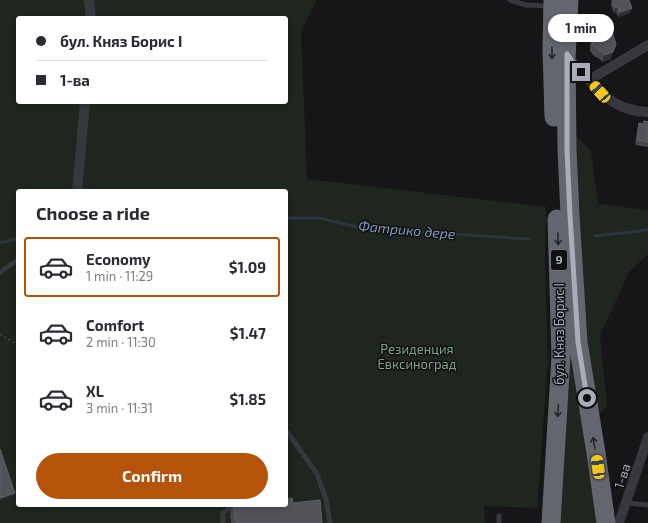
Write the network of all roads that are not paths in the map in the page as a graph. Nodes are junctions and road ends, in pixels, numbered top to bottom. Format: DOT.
graph roads {
  1 [pos="89,0"];
  2 [pos="510,0"];
  3 [pos="558,2"];
  4 [pos="91,16"];
  5 [pos="648,45"];
  6 [pos="567,54"];
  7 [pos="589,80"];
  8 [pos="85,104"];
  9 [pos="648,112"];
  10 [pos="77,189"];
  11 [pos="16,261"];
  12 [pos="0,272"];
  13 [pos="288,433"];
  14 [pos="648,437"];
  15 [pos="627,503"];
  16 [pos="648,505"];
  17 [pos="232,507"];
  18 [pos="499,516"];
  19 [pos="223,523"];
  20 [pos="330,523"];
  21 [pos="499,523"];
  22 [pos="551,523"];
  23 [pos="606,523"];
  24 [pos="619,523"];
  1 -- 4 [label="street"];
  2 -- 3 [label="lane"];
  3 -- 6 [label="highway, бул. Княз Борис I / 9"];
  3 -- 22 [label="highway, бул. Княз Борис I / 9, one-way"];
  5 -- 7 [label="street"];
  6 -- 7 [label="street"];
  23 -- 6 [label="highway, бул. Княз Борис I / 9, one-way"];
  7 -- 9 [label="street"];
  8 -- 10 [label="street"];
  11 -- 12 [label="lane"];
  13 -- 20 [label="lane"];
  14 -- 15 [label="street, 1-ва"];
  15 -- 16 [label="lane"];
  15 -- 24 [label="street, 1-ва"];
  17 -- 19 [label="lane"];
  18 -- 21 [label="lane"];
}
